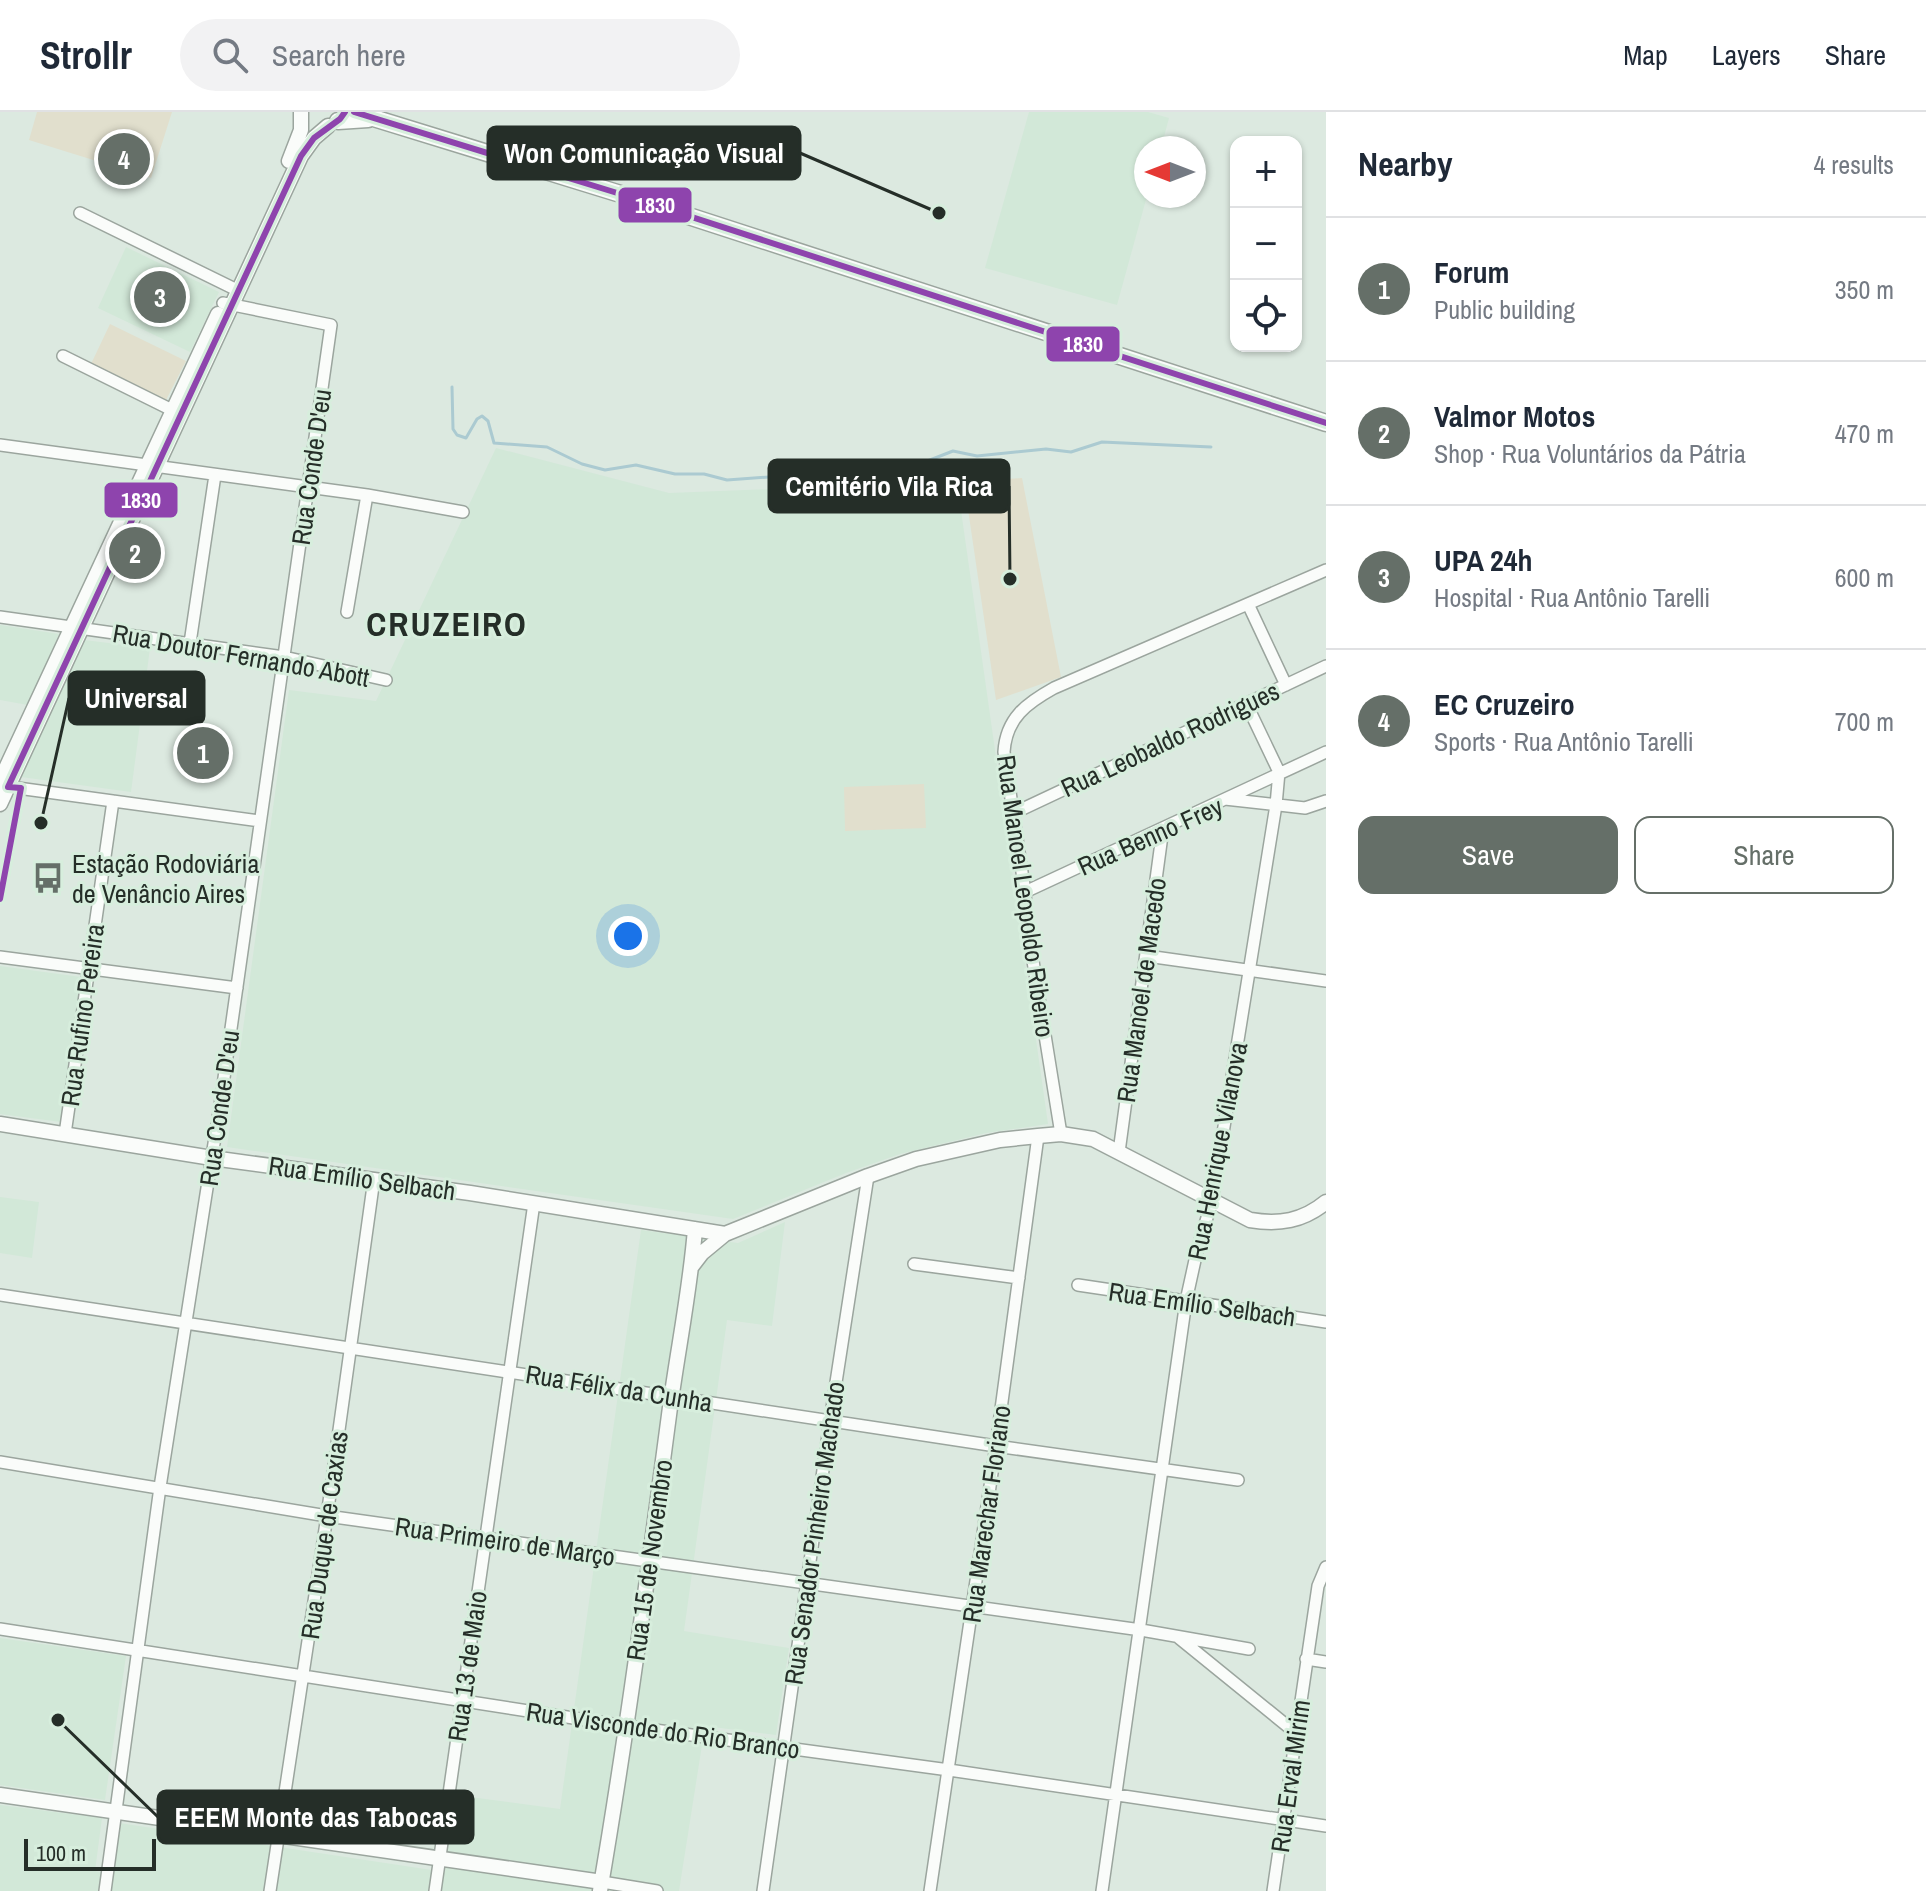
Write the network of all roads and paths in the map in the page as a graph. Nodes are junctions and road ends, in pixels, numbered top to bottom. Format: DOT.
graph roads {
  1 [pos="301,112"];
  2 [pos="354,112"];
  3 [pos="369,115"];
  4 [pos="337,119"];
  5 [pos="80,213"];
  6 [pos="234,289"];
  7 [pos="225,305"];
  8 [pos="63,356"];
  9 [pos="190,383"];
  10 [pos="172,410"];
  11 [pos="1326,423"];
  12 [pos="0,445"];
  13 [pos="151,466"];
  14 [pos="215,475"];
  15 [pos="307,488"];
  16 [pos="367,495"];
  17 [pos="463,512"];
  18 [pos="1326,570"];
  19 [pos="1248,604"];
  20 [pos="347,612"];
  21 [pos="0,617"];
  22 [pos="76,628"];
  23 [pos="190,643"];
  24 [pos="284,657"];
  25 [pos="1326,666"];
  26 [pos="386,680"];
  27 [pos="1286,685"];
  28 [pos="1246,703"];
  29 [pos="1326,752"];
  30 [pos="1279,772"];
  31 [pos="3,785"];
  32 [pos="1225,799"];
  33 [pos="113,801"];
  34 [pos="1326,801"];
  35 [pos="0,804"];
  36 [pos="1276,805"];
  37 [pos="1014,813"];
  38 [pos="260,821"];
  39 [pos="1163,828"];
  40 [pos="1025,892"];
  41 [pos="1147,956"];
  42 [pos="0,957"];
  43 [pos="89,970"];
  44 [pos="1251,971"];
  45 [pos="1326,981"];
  46 [pos="237,988"];
  47 [pos="0,1124"];
  48 [pos="65,1134"];
  49 [pos="1061,1134"];
  50 [pos="1038,1136"];
  51 [pos="1119,1152"];
  52 [pos="212,1158"];
  53 [pos="868,1176"];
  54 [pos="374,1179"];
  55 [pos="1212,1201"];
  56 [pos="1326,1202"];
  57 [pos="534,1203"];
  58 [pos="695,1229"];
  59 [pos="725,1234"];
  60 [pos="914,1264"];
  61 [pos="692,1266"];
  62 [pos="1019,1278"];
  63 [pos="1078,1285"];
  64 [pos="0,1295"];
  65 [pos="1186,1301"];
  66 [pos="1326,1322"];
  67 [pos="185,1324"];
  68 [pos="351,1349"];
  69 [pos="510,1372"];
  70 [pos="671,1396"];
  71 [pos="830,1421"];
  72 [pos="996,1446"];
  73 [pos="0,1462"];
  74 [pos="1162,1471"];
  75 [pos="1238,1480"];
  76 [pos="160,1487"];
  77 [pos="327,1516"];
  78 [pos="486,1538"];
  79 [pos="650,1562"];
  80 [pos="1326,1567"];
  81 [pos="807,1583"];
  82 [pos="972,1606"];
  83 [pos="0,1629"];
  84 [pos="1141,1630"];
  85 [pos="1177,1636"];
  86 [pos="1249,1649"];
  87 [pos="137,1650"];
  88 [pos="1306,1659"];
  89 [pos="1326,1662"];
  90 [pos="303,1676"];
  91 [pos="462,1700"];
  92 [pos="625,1726"];
  93 [pos="1296,1733"];
  94 [pos="783,1748"];
  95 [pos="949,1770"];
  96 [pos="0,1795"];
  97 [pos="1116,1795"];
  98 [pos="115,1812"];
  99 [pos="1284,1820"];
  100 [pos="1326,1826"];
  101 [pos="278,1835"];
  102 [pos="440,1860"];
  103 [pos="601,1886"];
  104 [pos="105,1891"];
  105 [pos="270,1891"];
  106 [pos="435,1891"];
  107 [pos="657,1891"];
  108 [pos="763,1891"];
  109 [pos="930,1891"];
  110 [pos="1102,1891"];
  111 [pos="1273,1891"];
  1 -- 4 [label="main road"];
  1 -- 6 [label="main road"];
  2 -- 3 [label="highway"];
  3 -- 4 [label="highway"];
  3 -- 11 [label="highway"];
  4 -- 6 [label="main road"];
  5 -- 6 [label="street"];
  6 -- 7 [label="main road"];
  7 -- 9 [label="main road"];
  7 -- 9 [label="main road"];
  7 -- 15 [label="street, Rua Conde D'eu"];
  8 -- 10 [label="street"];
  9 -- 10 [label="main road"];
  9 -- 13 [label="main road"];
  10 -- 13 [label="main road"];
  12 -- 13 [label="street"];
  13 -- 14 [label="street"];
  13 -- 22 [label="main road"];
  14 -- 15 [label="street"];
  14 -- 23 [label="street"];
  15 -- 16 [label="street"];
  15 -- 24 [label="street, Rua Conde D'eu"];
  16 -- 17 [label="street"];
  16 -- 20 [label="street"];
  18 -- 19 [label="street, Rua Manoel Leopoldo Ribeiro"];
  19 -- 27 [label="street"];
  19 -- 37 [label="street, Rua Manoel Leopoldo Ribeiro"];
  21 -- 22 [label="street, Rua Doutor Fernando Abott"];
  22 -- 23 [label="street, Rua Doutor Fernando Abott"];
  22 -- 31 [label="main road"];
  23 -- 24 [label="street, Rua Doutor Fernando Abott"];
  24 -- 26 [label="street, Rua Doutor Fernando Abott"];
  24 -- 38 [label="street, Rua Conde D'eu"];
  25 -- 27 [label="street, Rua Leobaldo Rodrigues"];
  27 -- 28 [label="street, Rua Leobaldo Rodrigues"];
  28 -- 30 [label="street"];
  28 -- 37 [label="street, Rua Leobaldo Rodrigues"];
  29 -- 30 [label="street"];
  30 -- 32 [label="street"];
  30 -- 36 [label="street, Rua Henrique Vilanova"];
  31 -- 33 [label="street"];
  31 -- 35 [label="main road"];
  32 -- 36 [label="street, Rua Benno Frey"];
  32 -- 39 [label="street, Rua Benno Frey"];
  33 -- 38 [label="street"];
  33 -- 43 [label="street, Rua Rufino Pereira"];
  34 -- 36 [label="street, Rua Benno Frey"];
  36 -- 44 [label="street, Rua Henrique Vilanova"];
  37 -- 40 [label="street, Rua Manoel Leopoldo Ribeiro"];
  38 -- 46 [label="street, Rua Conde D'eu"];
  39 -- 40 [label="street, Rua Benno Frey"];
  39 -- 41 [label="street, Rua Manoel de Macedo"];
  40 -- 49 [label="street, Rua Manoel Leopoldo Ribeiro"];
  41 -- 44 [label="street"];
  41 -- 51 [label="street, Rua Manoel de Macedo"];
  42 -- 43 [label="street"];
  43 -- 46 [label="street"];
  43 -- 48 [label="street, Rua Rufino Pereira"];
  44 -- 45 [label="street"];
  44 -- 55 [label="street, Rua Henrique Vilanova"];
  46 -- 52 [label="street, Rua Conde D'eu"];
  47 -- 48 [label="main road, Rua Emílio Selbach"];
  48 -- 52 [label="main road, Rua Emílio Selbach"];
  49 -- 50 [label="main road"];
  49 -- 51 [label="main road"];
  50 -- 53 [label="main road"];
  50 -- 62 [label="street, Rua Marechar Floriano"];
  51 -- 55 [label="main road"];
  52 -- 54 [label="main road, Rua Emílio Selbach"];
  52 -- 67 [label="street, Rua Conde D'eu"];
  53 -- 59 [label="main road"];
  53 -- 71 [label="street, Rua Senador Pinheiro Machado"];
  54 -- 57 [label="main road, Rua Emílio Selbach"];
  54 -- 68 [label="street, Rua Duque de Caxias"];
  55 -- 56 [label="main road"];
  55 -- 65 [label="street, Rua Henrique Vilanova"];
  57 -- 58 [label="main road, Rua Emílio Selbach"];
  57 -- 69 [label="street, Rua 13 de Maio"];
  58 -- 59 [label="main road, Rua Emílio Selbach"];
  58 -- 61 [label="main road, Rua 15 de Novembro"];
  59 -- 61 [label="main road"];
  60 -- 62 [label="street"];
  61 -- 70 [label="main road, Rua 15 de Novembro"];
  62 -- 72 [label="street, Rua Marechar Floriano"];
  63 -- 65 [label="street, Rua Emílio Selbach"];
  64 -- 67 [label="street, Rua Félix da Cunha"];
  65 -- 66 [label="street, Rua Emílio Selbach"];
  65 -- 74 [label="street, Rua Henrique Vilanova"];
  67 -- 68 [label="street, Rua Félix da Cunha"];
  67 -- 76 [label="street, Rua Conde D'eu"];
  68 -- 69 [label="street, Rua Félix da Cunha"];
  68 -- 77 [label="street, Rua Duque de Caxias"];
  69 -- 70 [label="street, Rua Félix da Cunha"];
  69 -- 78 [label="street, Rua 13 de Maio"];
  70 -- 71 [label="street, Rua Félix da Cunha"];
  70 -- 79 [label="main road, Rua 15 de Novembro"];
  71 -- 72 [label="street, Rua Félix da Cunha"];
  71 -- 81 [label="street, Rua Senador Pinheiro Machado"];
  72 -- 74 [label="street, Rua Félix da Cunha"];
  72 -- 82 [label="street, Rua Marechar Floriano"];
  73 -- 76 [label="street, Rua Primeiro de Março"];
  74 -- 75 [label="street, Rua Félix da Cunha"];
  74 -- 84 [label="street, Rua Henrique Vilanova"];
  76 -- 77 [label="street, Rua Primeiro de Março"];
  76 -- 87 [label="street, Rua Conde D'eu"];
  77 -- 78 [label="street, Rua Primeiro de Março"];
  77 -- 90 [label="street, Rua Duque de Caxias"];
  78 -- 79 [label="street, Rua Primeiro de Março"];
  78 -- 91 [label="street, Rua 13 de Maio"];
  79 -- 81 [label="street, Rua Primeiro de Março"];
  79 -- 92 [label="main road, Rua 15 de Novembro"];
  80 -- 88 [label="street, Rua Erval Mirim"];
  81 -- 82 [label="street, Rua Primeiro de Março"];
  81 -- 94 [label="street, Rua Senador Pinheiro Machado"];
  82 -- 84 [label="street, Rua Primeiro de Março"];
  82 -- 95 [label="street, Rua Marechar Floriano"];
  83 -- 87 [label="street, Rua Visconde do Rio Branco"];
  84 -- 85 [label="street, Rua Primeiro de Março"];
  84 -- 97 [label="street, Rua Henrique Vilanova"];
  85 -- 86 [label="street, Rua Primeiro de Março"];
  85 -- 93 [label="street"];
  87 -- 90 [label="street, Rua Visconde do Rio Branco"];
  87 -- 98 [label="street, Rua Conde D'eu"];
  88 -- 89 [label="street"];
  88 -- 93 [label="street, Rua Erval Mirim"];
  90 -- 91 [label="street, Rua Visconde do Rio Branco"];
  90 -- 101 [label="street, Rua Duque de Caxias"];
  91 -- 92 [label="street, Rua Visconde do Rio Branco"];
  91 -- 102 [label="street, Rua 13 de Maio"];
  92 -- 94 [label="street, Rua Visconde do Rio Branco"];
  92 -- 103 [label="main road, Rua 15 de Novembro"];
  93 -- 99 [label="street, Rua Erval Mirim"];
  94 -- 95 [label="street, Rua Visconde do Rio Branco"];
  94 -- 108 [label="street, Rua Senador Pinheiro Machado"];
  95 -- 97 [label="street, Rua Visconde do Rio Branco"];
  95 -- 109 [label="street, Rua Marechar Floriano"];
  96 -- 98 [label="main road"];
  97 -- 99 [label="street, Rua Visconde do Rio Branco"];
  97 -- 110 [label="street, Rua Henrique Vilanova"];
  98 -- 101 [label="main road"];
  98 -- 104 [label="street, Rua Conde D'eu"];
  99 -- 100 [label="street, Rua Visconde do Rio Branco"];
  99 -- 111 [label="street, Rua Erval Mirim"];
  101 -- 102 [label="main road"];
  101 -- 105 [label="street, Rua Duque de Caxias"];
  102 -- 103 [label="main road"];
  102 -- 106 [label="street, Rua 13 de Maio"];
  103 -- 107 [label="street"];
}
